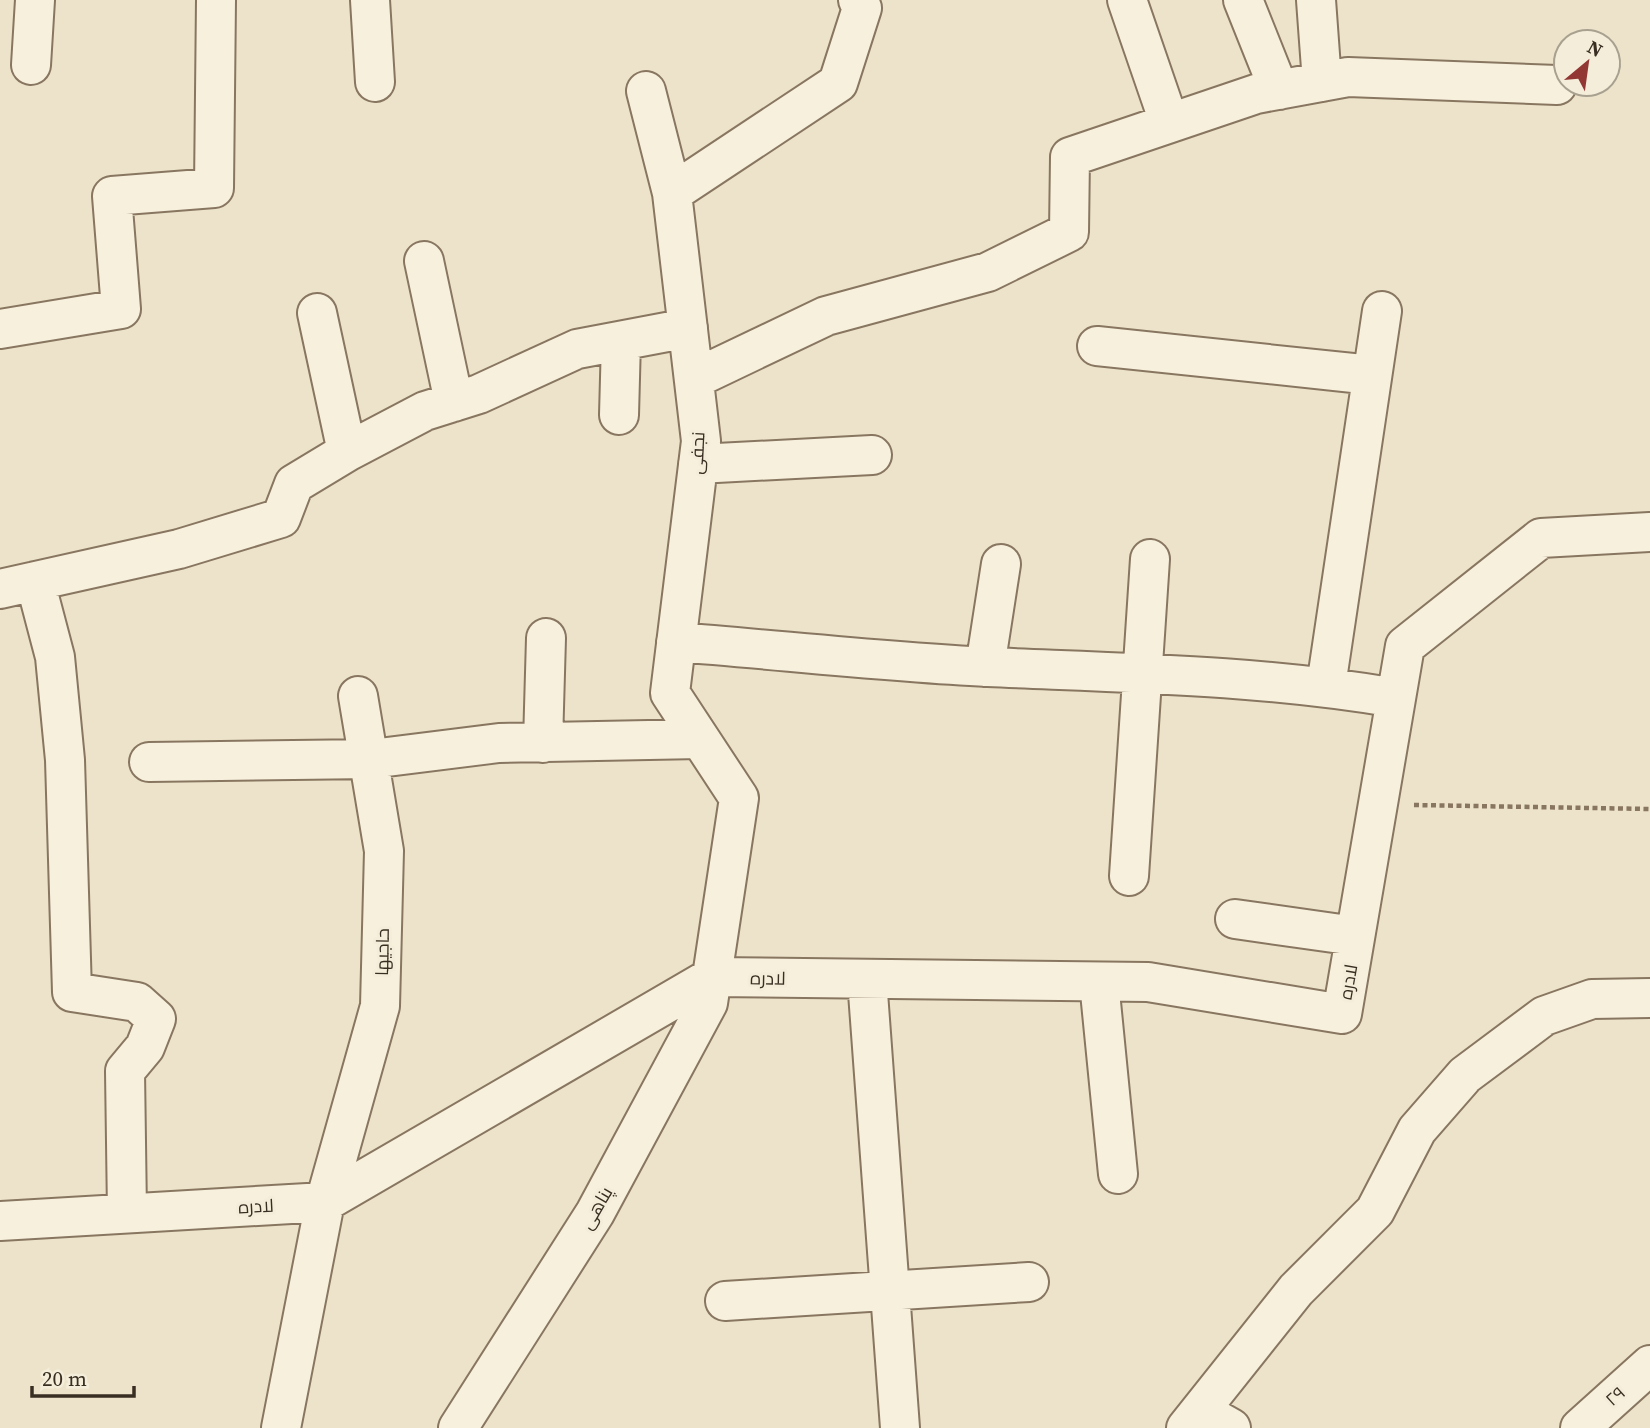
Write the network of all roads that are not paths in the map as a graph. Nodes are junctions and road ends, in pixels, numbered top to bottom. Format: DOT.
graph roads {
  1 [pos="35,0"];
  2 [pos="216,0"];
  3 [pos="370,0"];
  4 [pos="858,0"];
  5 [pos="1128,0"];
  6 [pos="1243,0"];
  7 [pos="1316,0"];
  8 [pos="31,65"];
  9 [pos="375,82"];
  10 [pos="1321,82"];
  11 [pos="1552,85"];
  12 [pos="646,90"];
  13 [pos="1279,90"];
  14 [pos="1169,122"];
  15 [pos="672,193"];
  16 [pos="424,261"];
  17 [pos="1382,311"];
  18 [pos="317,313"];
  19 [pos="688,328"];
  20 [pos="0,329"];
  21 [pos="621,341"];
  22 [pos="1097,346"];
  23 [pos="1372,375"];
  24 [pos="694,379"];
  25 [pos="454,402"];
  26 [pos="619,415"];
  27 [pos="347,452"];
  28 [pos="872,455"];
  29 [pos="698,464"];
  30 [pos="1650,532"];
  31 [pos="1150,559"];
  32 [pos="1001,564"];
  33 [pos="18,585"];
  34 [pos="546,638"];
  35 [pos="676,642"];
  36 [pos="985,667"];
  37 [pos="1143,672"];
  38 [pos="1326,686"];
  39 [pos="358,696"];
  40 [pos="1396,698"];
  41 [pos="699,739"];
  42 [pos="543,743"];
  43 [pos="371,759"];
  44 [pos="149,762"];
  45 [pos="1129,876"];
  46 [pos="1235,919"];
  47 [pos="1356,936"];
  48 [pos="712,977"];
  49 [pos="867,979"];
  50 [pos="1099,982"];
  51 [pos="1650,998"];
  52 [pos="1118,1174"];
  53 [pos="325,1202"];
  54 [pos="127,1213"];
  55 [pos="0,1220"];
  56 [pos="1028,1282"];
  57 [pos="890,1291"];
  58 [pos="725,1301"];
  59 [pos="1650,1365"];
  60 [pos="1206,1422"];
  61 [pos="281,1428"];
  62 [pos="458,1428"];
  63 [pos="900,1428"];
  64 [pos="1580,1428"];
  1 -- 8 [label="street"];
  2 -- 20 [label="street"];
  3 -- 9 [label="street"];
  4 -- 15 [label="street"];
  5 -- 14 [label="street"];
  6 -- 13 [label="street"];
  7 -- 10 [label="street"];
  10 -- 11 [label="street"];
  10 -- 13 [label="street"];
  12 -- 15 [label="street, نجفی"];
  13 -- 14 [label="street"];
  14 -- 24 [label="street"];
  15 -- 19 [label="street, نجفی"];
  16 -- 25 [label="street"];
  17 -- 23 [label="street"];
  18 -- 27 [label="street"];
  19 -- 21 [label="street"];
  19 -- 24 [label="street, نجفی"];
  21 -- 25 [label="street"];
  21 -- 26 [label="street"];
  22 -- 23 [label="street"];
  23 -- 38 [label="street"];
  24 -- 29 [label="street, نجفی"];
  25 -- 27 [label="street"];
  27 -- 33 [label="street"];
  28 -- 29 [label="street"];
  29 -- 35 [label="street, نجفی"];
  30 -- 40 [label="street, لادره"];
  31 -- 37 [label="street"];
  32 -- 36 [label="street"];
  33 -- 54 [label="street"];
  34 -- 42 [label="street"];
  35 -- 36 [label="street"];
  35 -- 41 [label="street, نجفی"];
  36 -- 37 [label="street"];
  37 -- 38 [label="street"];
  37 -- 45 [label="street"];
  38 -- 40 [label="street"];
  39 -- 43 [label="street, حاجیها"];
  40 -- 47 [label="street, لادره"];
  41 -- 42 [label="street"];
  41 -- 48 [label="street, نجفی"];
  42 -- 43 [label="street"];
  43 -- 44 [label="street"];
  43 -- 53 [label="street, حاجیها"];
  46 -- 47 [label="street"];
  47 -- 50 [label="street, لادره"];
  48 -- 49 [label="street, لادره"];
  48 -- 53 [label="street"];
  48 -- 62 [label="street, پناهی"];
  49 -- 50 [label="street, لادره"];
  49 -- 57 [label="street"];
  50 -- 52 [label="street"];
  51 -- 60 [label="street"];
  53 -- 54 [label="street, لادره"];
  53 -- 61 [label="street"];
  54 -- 55 [label="street, لادره"];
  56 -- 57 [label="street"];
  57 -- 58 [label="street"];
  57 -- 63 [label="street"];
  59 -- 64 [label="street, ۲۹"];
}
